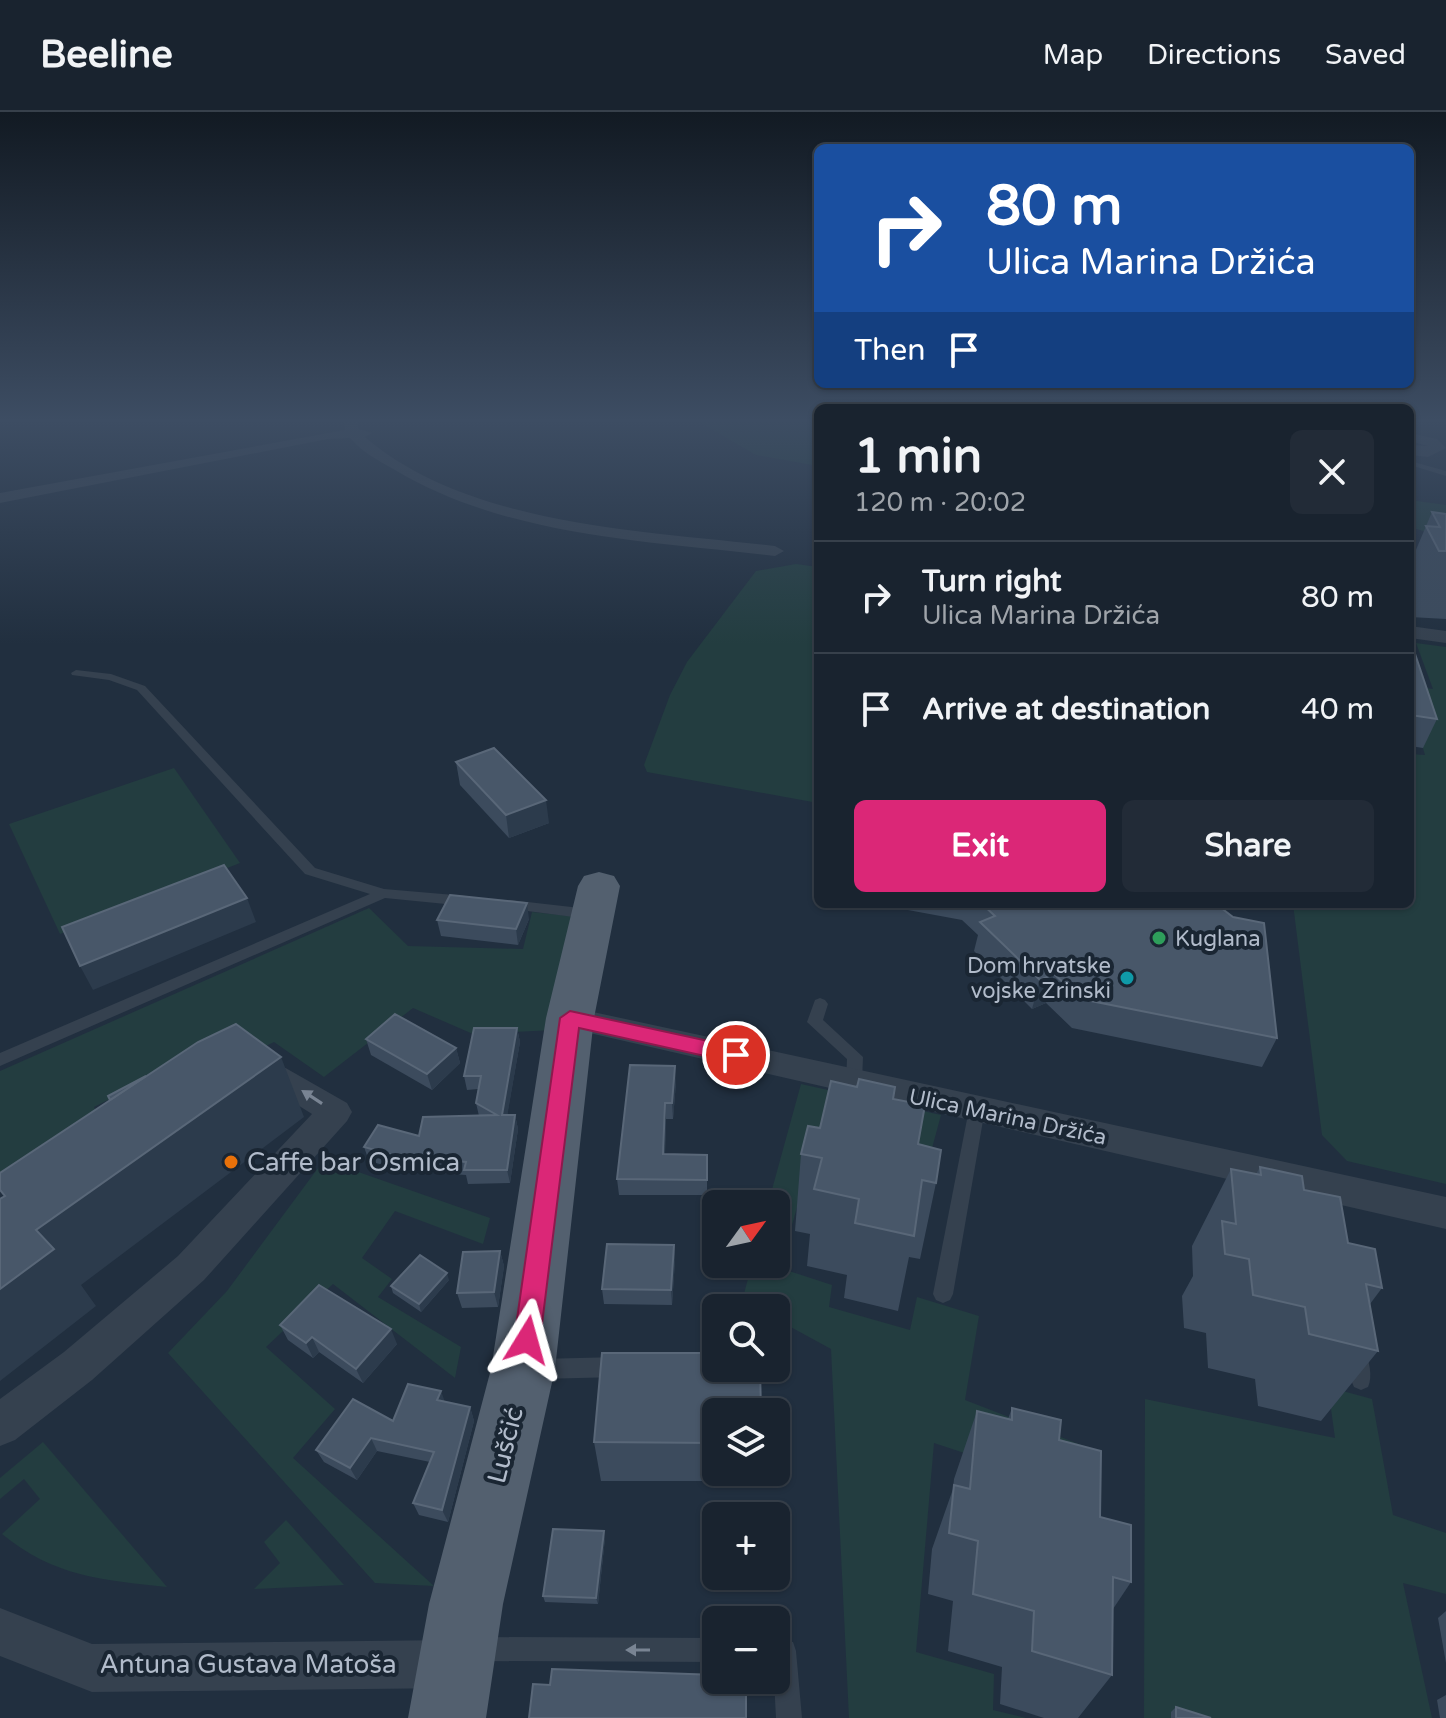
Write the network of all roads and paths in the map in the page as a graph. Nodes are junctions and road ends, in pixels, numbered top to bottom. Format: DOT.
graph roads {
  1 [pos="21,494"];
  2 [pos="71,494"];
  3 [pos="464,494"];
  4 [pos="0,498"];
  5 [pos="1,510"];
  6 [pos="778,549"];
  7 [pos="1414,633"];
  8 [pos="1446,637"];
  9 [pos="76,673"];
  10 [pos="383,893"];
  11 [pos="596,900"];
  12 [pos="478,902"];
  13 [pos="494,904"];
  14 [pos="820,1004"];
  15 [pos="570,1018"];
  16 [pos="0,1060"];
  17 [pos="854,1082"];
  18 [pos="228,1084"];
  19 [pos="977,1109"];
  20 [pos="1446,1213"];
  21 [pos="943,1294"];
  22 [pos="1355,1335"];
  23 [pos="639,1367"];
  24 [pos="523,1369"];
  25 [pos="1361,1380"];
  26 [pos="0,1425"];
  27 [pos="0,1632"];
  28 [pos="702,1651"];
  29 [pos="453,1677"];
  30 [pos="787,1694"];
  31 [pos="789,1718"];
  1 -- 4 [label="street"];
  2 -- 5 [label="street"];
  3 -- 6 [label="street"];
  7 -- 8 [label="street"];
  9 -- 10 [label="lane"];
  10 -- 12 [label="lane"];
  10 -- 16 [label="lane"];
  11 -- 13 [label="lane"];
  11 -- 15 [label="main road, Luščić"];
  14 -- 17 [label="lane"];
  15 -- 17 [label="street, Ulica Marina Držića"];
  15 -- 24 [label="main road, Luščić"];
  17 -- 19 [label="street, Ulica Marina Držića"];
  26 -- 18 [label="street, one-way"];
  19 -- 20 [label="street, Ulica Marina Držića"];
  19 -- 21 [label="lane"];
  22 -- 25 [label="lane"];
  23 -- 24 [label="lane"];
  24 -- 29 [label="main road, Luščić"];
  27 -- 29 [label="street, Antuna Gustava Matoša"];
  28 -- 29 [label="lane, one-way"];
  30 -- 31 [label="lane"];
}
